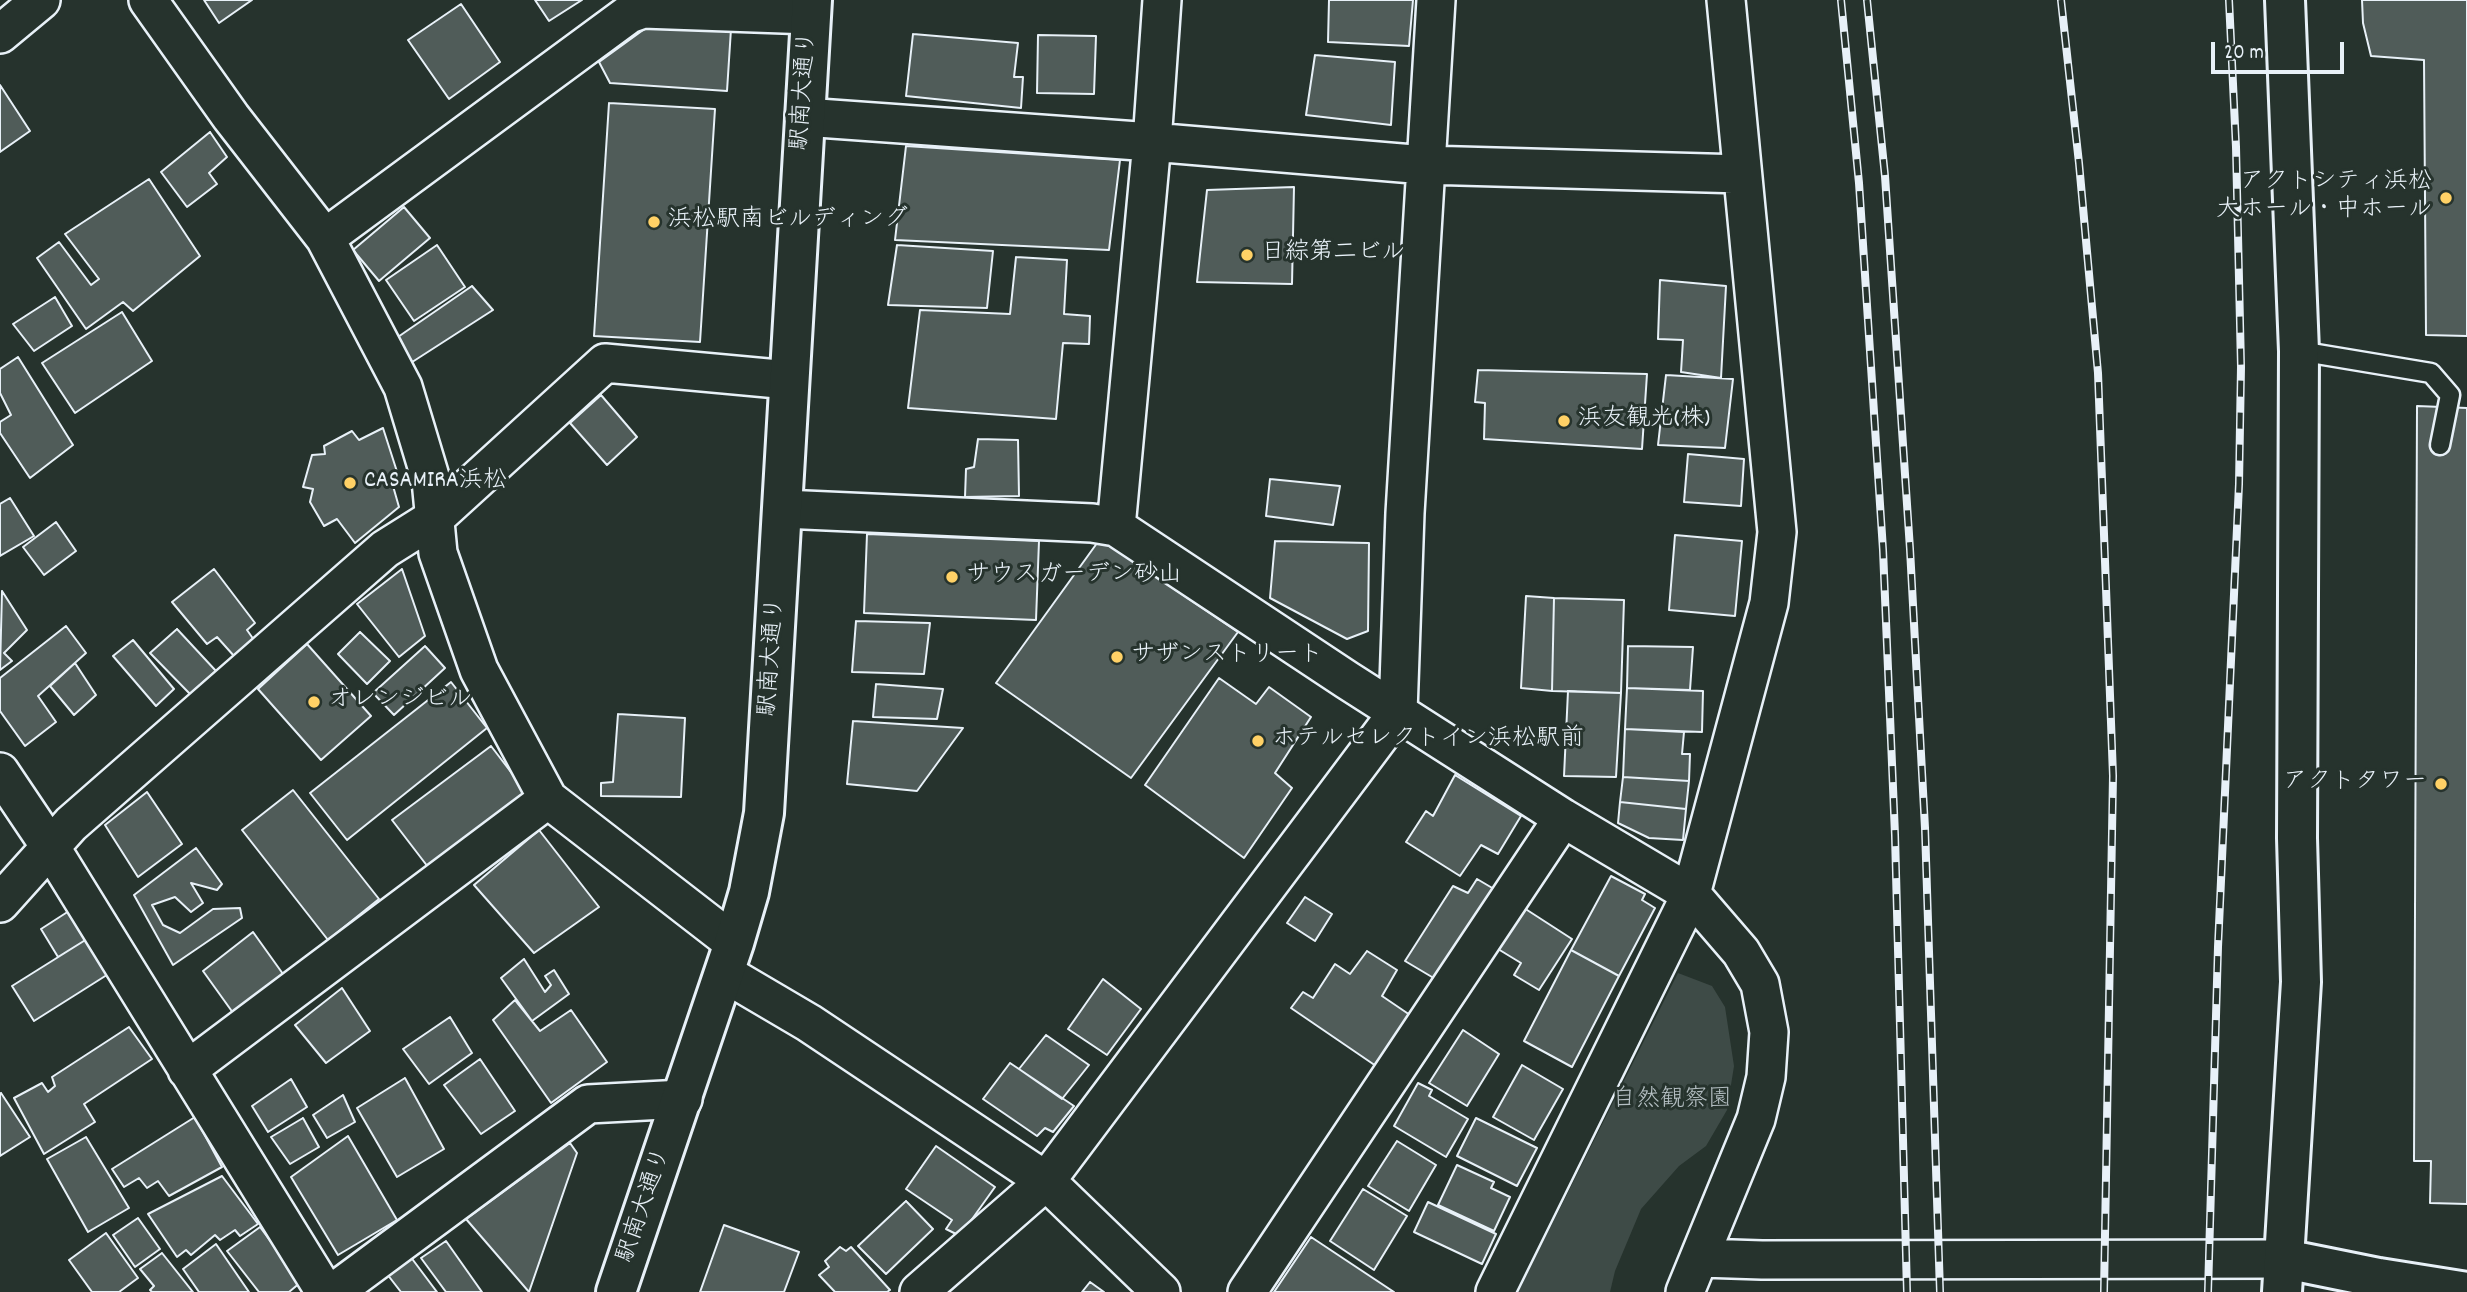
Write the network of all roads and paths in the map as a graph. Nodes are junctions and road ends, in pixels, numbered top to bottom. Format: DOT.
graph roads {
  1 [pos="41,0"];
  2 [pos="148,0"];
  3 [pos="1162,0"];
  4 [pos="1436,0"];
  5 [pos="1726,0"];
  6 [pos="2285,0"];
  7 [pos="812,8"];
  8 [pos="0,34"];
  9 [pos="804,117"];
  10 [pos="1152,142"];
  11 [pos="1424,165"];
  12 [pos="1742,174"];
  13 [pos="325,238"];
  14 [pos="2300,351"];
  15 [pos="789,380"];
  16 [pos="2440,445"];
  17 [pos="783,509"];
  18 [pos="436,517"];
  19 [pos="1116,527"];
  20 [pos="1398,712"];
  21 [pos="0,772"];
  22 [pos="548,799"];
  23 [pos="1563,818"];
  24 [pos="51,848"];
  25 [pos="1691,894"];
  26 [pos="0,903"];
  27 [pos="729,958"];
  28 [pos="187,1070"];
  29 [pos="683,1099"];
  30 [pos="1046,1181"];
  31 [pos="1701,1258"];
  32 [pos="2284,1275"];
  33 [pos="325,1292"];
  34 [pos="334,1292"];
  35 [pos="616,1292"];
  36 [pos="919,1292"];
  37 [pos="1161,1292"];
  38 [pos="1247,1292"];
  39 [pos="1494,1292"];
  40 [pos="1685,1292"];
  41 [pos="2467,1292"];
  1 -- 8 [label="street"];
  2 -- 13 [label="street"];
  3 -- 10 [label="street"];
  4 -- 11 [label="street"];
  5 -- 12 [label="street"];
  6 -- 14 [label="street"];
  7 -- 9 [label="street, 駅南大通り"];
  7 -- 13 [label="street"];
  9 -- 10 [label="street"];
  9 -- 15 [label="street, 駅南大通り"];
  10 -- 11 [label="street"];
  10 -- 19 [label="street"];
  11 -- 12 [label="street"];
  11 -- 20 [label="street"];
  12 -- 25 [label="street"];
  13 -- 18 [label="street"];
  14 -- 16 [label="lane"];
  14 -- 32 [label="street"];
  15 -- 17 [label="street, 駅南大通り"];
  15 -- 18 [label="street"];
  17 -- 19 [label="street"];
  17 -- 27 [label="street, 駅南大通り"];
  18 -- 22 [label="street"];
  18 -- 24 [label="street"];
  19 -- 20 [label="street"];
  20 -- 23 [label="street"];
  20 -- 30 [label="street"];
  21 -- 24 [label="street"];
  22 -- 27 [label="street"];
  22 -- 28 [label="street"];
  23 -- 25 [label="street"];
  23 -- 38 [label="street"];
  24 -- 26 [label="street"];
  24 -- 28 [label="street"];
  25 -- 31 [label="street"];
  25 -- 39 [label="street"];
  27 -- 29 [label="street, 駅南大通り"];
  27 -- 30 [label="street"];
  28 -- 33 [label="street"];
  29 -- 34 [label="street"];
  29 -- 35 [label="street, 駅南大通り"];
  30 -- 36 [label="street"];
  30 -- 37 [label="street"];
  31 -- 32 [label="street"];
  31 -- 40 [label="street"];
  32 -- 41 [label="street"];
}
